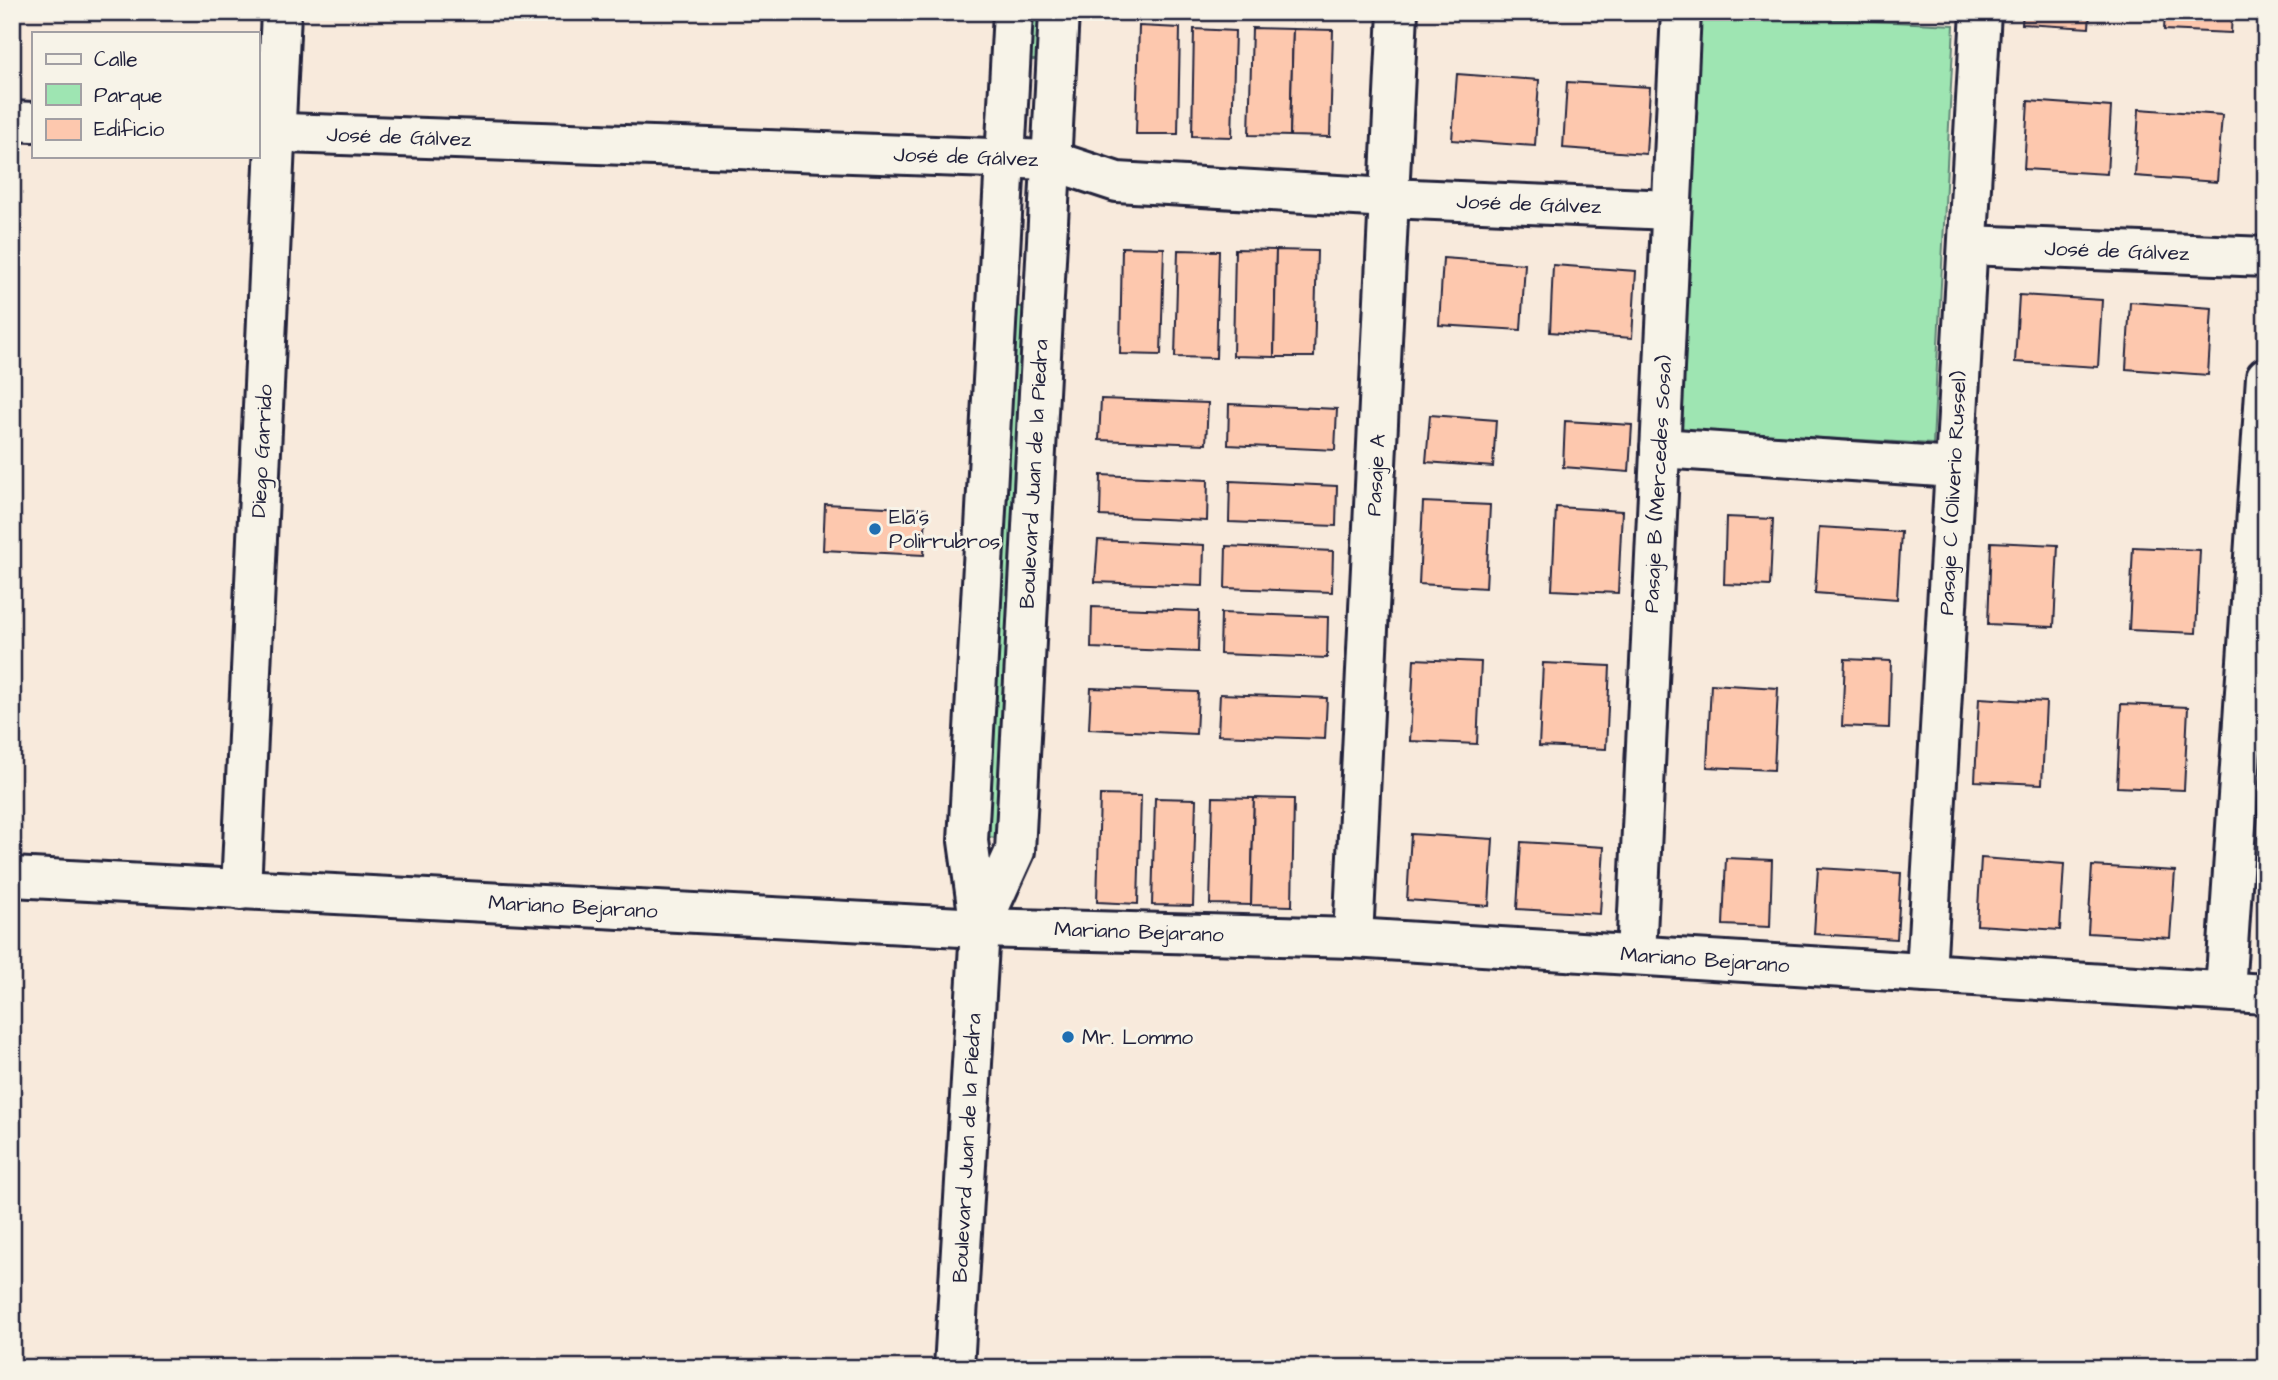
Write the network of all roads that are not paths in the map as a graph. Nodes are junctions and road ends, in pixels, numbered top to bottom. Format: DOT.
graph roads {
  1 [pos="281,12"];
  2 [pos="1013,12"];
  3 [pos="1059,12"];
  4 [pos="1398,12"];
  5 [pos="1681,12"];
  6 [pos="1981,12"];
  7 [pos="12,121"];
  8 [pos="32,122"];
  9 [pos="267,132"];
  10 [pos="1004,158"];
  11 [pos="1050,160"];
  12 [pos="1390,198"];
  13 [pos="1671,210"];
  14 [pos="1968,245"];
  15 [pos="2266,257"];
  16 [pos="2266,377"];
  17 [pos="1660,447"];
  18 [pos="1955,468"];
  19 [pos="2259,566"];
  20 [pos="12,877"];
  21 [pos="242,890"];
  22 [pos="980,928"];
  23 [pos="1353,938"];
  24 [pos="1636,955"];
  25 [pos="1926,973"];
  26 [pos="2225,991"];
  27 [pos="2266,994"];
  28 [pos="954,1368"];
  1 -- 9 [label="street, Diego Garrido"];
  2 -- 10 [label="street, Boulevard Juan de la Piedra"];
  3 -- 11 [label="street, Boulevard Juan de la Piedra"];
  4 -- 12 [label="street, Pasaje A"];
  5 -- 13 [label="street, Pasaje B (Mercedes Sosa)"];
  6 -- 14 [label="street, Pasaje C (Oliverio Russel)"];
  7 -- 8 [label="street"];
  9 -- 10 [label="street, José de Gálvez"];
  9 -- 21 [label="street, Diego Garrido"];
  10 -- 11 [label="street, José de Gálvez"];
  10 -- 22 [label="street, Boulevard Juan de la Piedra"];
  11 -- 12 [label="street, José de Gálvez"];
  11 -- 22 [label="street, Boulevard Juan de la Piedra"];
  12 -- 13 [label="street, José de Gálvez"];
  12 -- 23 [label="street, Pasaje A"];
  13 -- 17 [label="street, Pasaje B (Mercedes Sosa)"];
  14 -- 15 [label="street, José de Gálvez"];
  14 -- 18 [label="street, Pasaje C (Oliverio Russel)"];
  16 -- 19 [label="street"];
  17 -- 18 [label="street"];
  17 -- 24 [label="street, Pasaje B (Mercedes Sosa)"];
  18 -- 25 [label="street, Pasaje C (Oliverio Russel)"];
  19 -- 26 [label="street"];
  20 -- 21 [label="street, Mariano Bejarano"];
  21 -- 22 [label="street, Mariano Bejarano"];
  22 -- 23 [label="street, Mariano Bejarano"];
  22 -- 28 [label="street, Boulevard Juan de la Piedra"];
  23 -- 24 [label="street, Mariano Bejarano"];
  24 -- 25 [label="street, Mariano Bejarano"];
  25 -- 26 [label="street, Mariano Bejarano"];
  26 -- 27 [label="street, Mariano Bejarano"];
}
